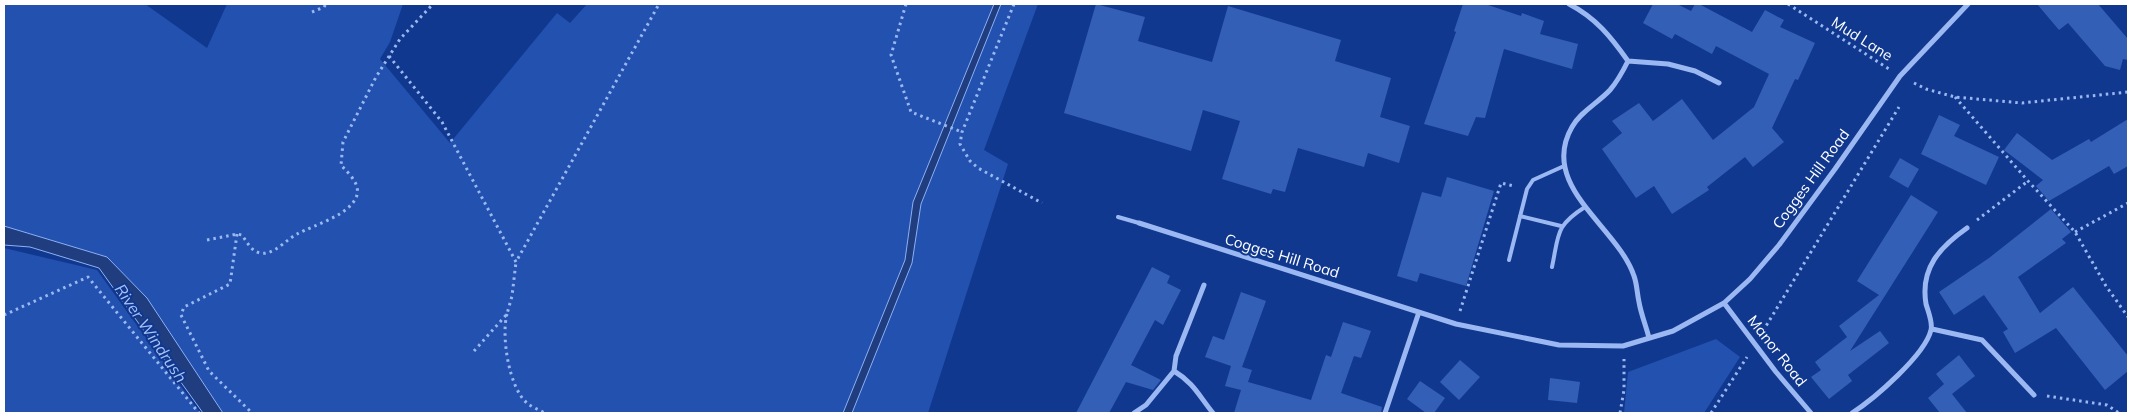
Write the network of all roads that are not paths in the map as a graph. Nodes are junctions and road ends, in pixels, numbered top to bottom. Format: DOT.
graph roads {
  1 [pos="1569,4"];
  2 [pos="1968,4"];
  3 [pos="1628,61"];
  4 [pos="1719,83"];
  5 [pos="1564,166"];
  6 [pos="1585,207"];
  7 [pos="1520,216"];
  8 [pos="1118,217"];
  9 [pos="1139,223"];
  10 [pos="1561,226"];
  11 [pos="1967,228"];
  12 [pos="1509,260"];
  13 [pos="1552,267"];
  14 [pos="1204,284"];
  15 [pos="1724,303"];
  16 [pos="1418,312"];
  17 [pos="1932,330"];
  18 [pos="1649,338"];
  19 [pos="1174,371"];
  20 [pos="2034,395"];
  21 [pos="1134,413"];
  22 [pos="1213,413"];
  23 [pos="1385,413"];
  24 [pos="1811,413"];
  25 [pos="1852,413"];
  1 -- 3 [label="street"];
  2 -- 15 [label="street, Cogges Hill Road"];
  3 -- 4 [label="street"];
  3 -- 5 [label="street"];
  5 -- 6 [label="street"];
  5 -- 7 [label="lane"];
  6 -- 10 [label="lane"];
  6 -- 18 [label="street"];
  7 -- 10 [label="lane"];
  7 -- 12 [label="lane"];
  8 -- 9 [label="lane"];
  9 -- 16 [label="street, Cogges Hill Road"];
  10 -- 13 [label="lane"];
  11 -- 17 [label="street"];
  14 -- 19 [label="street"];
  15 -- 18 [label="street, Cogges Hill Road"];
  15 -- 24 [label="street, Manor Road"];
  16 -- 18 [label="street, Cogges Hill Road"];
  16 -- 23 [label="street"];
  17 -- 20 [label="street"];
  17 -- 25 [label="street"];
  19 -- 21 [label="street"];
  19 -- 22 [label="street"];
}
